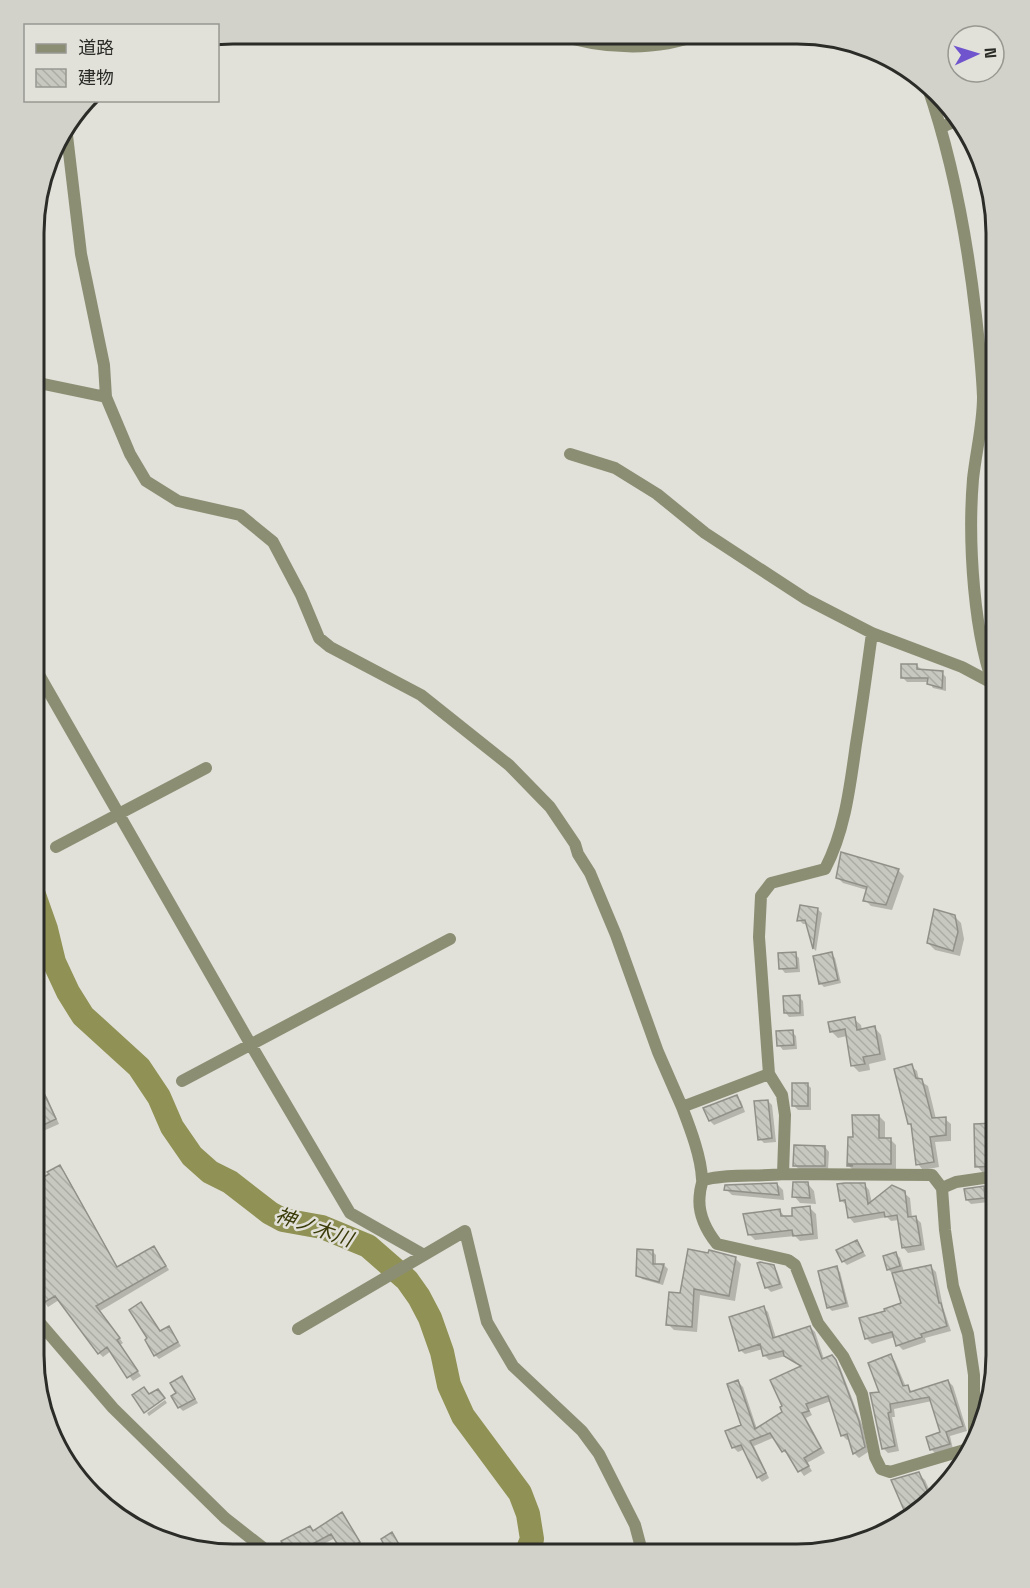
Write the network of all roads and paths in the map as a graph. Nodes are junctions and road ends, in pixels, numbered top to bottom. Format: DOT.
graph roads {
  1 [pos="606,44"];
  2 [pos="654,44"];
  3 [pos="933,101"];
  4 [pos="951,123"];
  5 [pos="942,127"];
  6 [pos="68,141"];
  7 [pos="44,384"];
  8 [pos="106,397"];
  9 [pos="570,453"];
  10 [pos="872,633"];
  11 [pos="986,652"];
  12 [pos="986,681"];
  13 [pos="44,683"];
  14 [pos="206,768"];
  15 [pos="119,813"];
  16 [pos="56,847"];
  17 [pos="450,939"];
  18 [pos="251,1045"];
  19 [pos="769,1074"];
  20 [pos="182,1081"];
  21 [pos="682,1107"];
  22 [pos="783,1174"];
  23 [pos="986,1178"];
  24 [pos="703,1180"];
  25 [pos="942,1188"];
  26 [pos="424,1255"];
  27 [pos="44,1328"];
  28 [pos="298,1329"];
  29 [pos="978,1410"];
  30 [pos="960,1451"];
  31 [pos="258,1544"];
  32 [pos="640,1544"];
  1 -- 2 [label="street"];
  3 -- 5 [label="street"];
  4 -- 5 [label="street"];
  5 -- 11 [label="street"];
  6 -- 8 [label="street"];
  7 -- 8 [label="street"];
  8 -- 21 [label="street"];
  9 -- 10 [label="street"];
  10 -- 12 [label="street"];
  10 -- 19 [label="street"];
  13 -- 15 [label="street"];
  14 -- 15 [label="street"];
  15 -- 16 [label="street"];
  15 -- 18 [label="street"];
  17 -- 18 [label="street"];
  18 -- 20 [label="street"];
  18 -- 26 [label="street"];
  19 -- 21 [label="street"];
  19 -- 22 [label="street"];
  21 -- 24 [label="street"];
  22 -- 24 [label="street"];
  22 -- 25 [label="street"];
  23 -- 25 [label="street"];
  24 -- 30 [label="street"];
  25 -- 29 [label="street"];
  26 -- 28 [label="street"];
  26 -- 32 [label="street"];
  27 -- 31 [label="street"];
}
